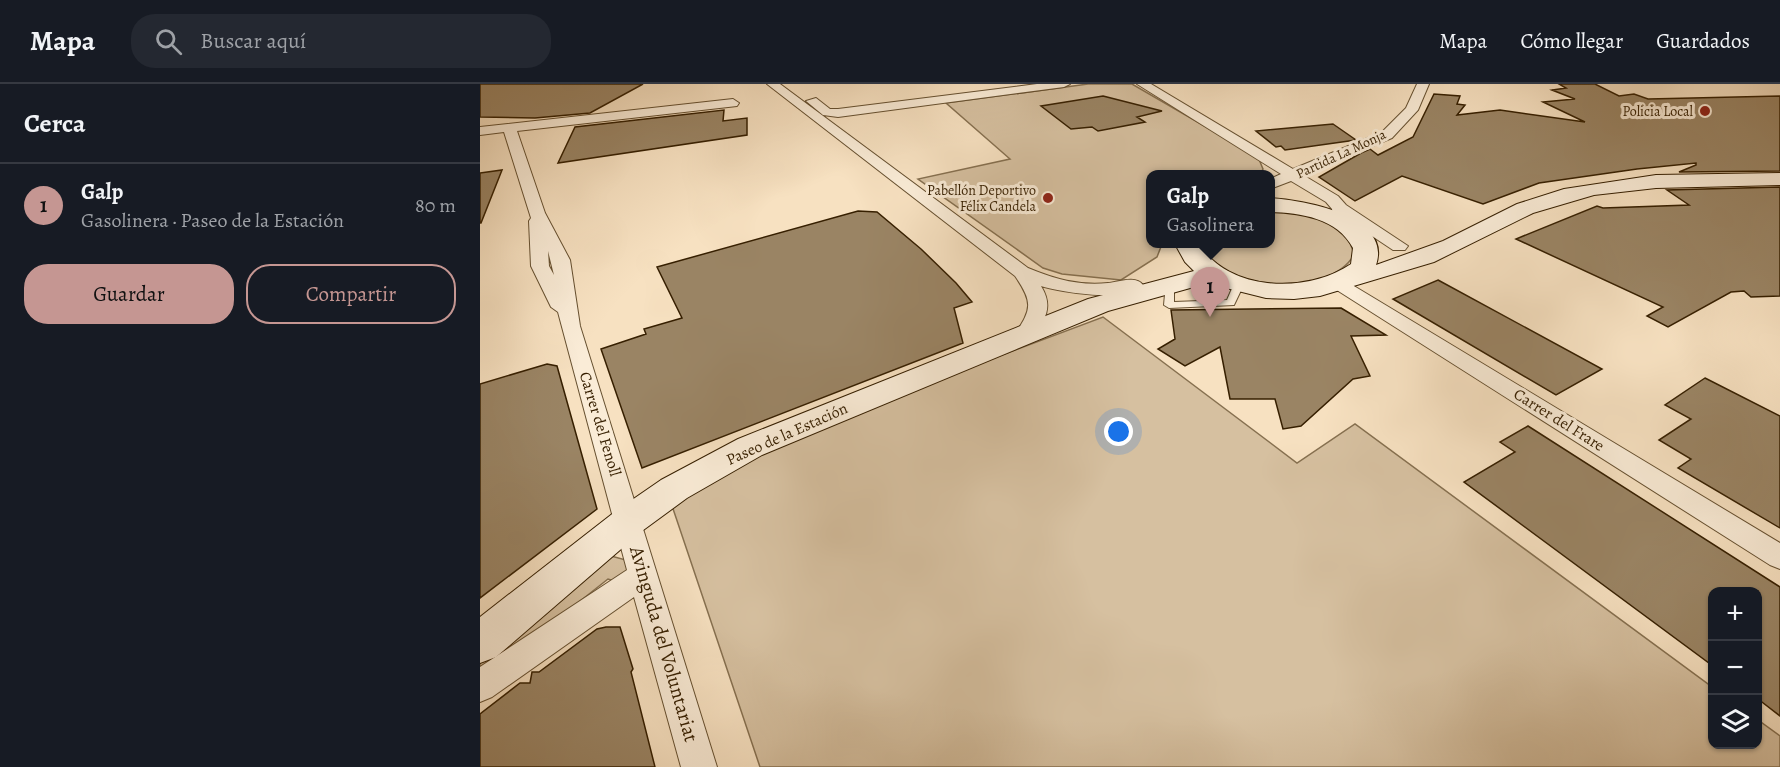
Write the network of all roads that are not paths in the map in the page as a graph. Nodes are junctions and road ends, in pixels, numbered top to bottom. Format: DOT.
graph roads {
  1 [pos="772,84"];
  2 [pos="969,84"];
  3 [pos="1064,84"];
  4 [pos="1143,84"];
  5 [pos="1423,84"];
  6 [pos="796,85"];
  7 [pos="959,97"];
  8 [pos="733,103"];
  9 [pos="810,106"];
  10 [pos="509,128"];
  11 [pos="480,131"];
  12 [pos="1262,155"];
  13 [pos="1269,170"];
  14 [pos="1293,176"];
  15 [pos="1780,179"];
  16 [pos="1275,182"];
  17 [pos="1275,205"];
  18 [pos="1340,215"];
  19 [pos="1362,239"];
  20 [pos="1399,246"];
  21 [pos="1449,247"];
  22 [pos="1183,248"];
  23 [pos="1188,248"];
  24 [pos="1022,272"];
  25 [pos="1231,281"];
  26 [pos="1343,281"];
  27 [pos="1134,285"];
  28 [pos="1098,305"];
  29 [pos="1042,320"];
  30 [pos="629,521"];
  31 [pos="1780,557"];
  32 [pos="644,574"];
  33 [pos="480,643"];
  34 [pos="480,686"];
  35 [pos="699,767"];
  1 -- 9 [label="street"];
  2 -- 7 [label="street"];
  3 -- 7 [label="street"];
  4 -- 12 [label="street"];
  5 -- 14 [label="street, Partida La Monja"];
  6 -- 9 [label="street"];
  7 -- 9 [label="street"];
  8 -- 10 [label="street"];
  9 -- 24 [label="street"];
  10 -- 11 [label="street"];
  10 -- 30 [label="street, Carrer del Fenoll"];
  12 -- 13 [label="street"];
  12 -- 14 [label="street"];
  14 -- 16 [label="street, Partida La Monja"];
  14 -- 18 [label="street"];
  15 -- 21 [label="street, Paseo de la Estación"];
  17 -- 18 [label="street"];
  18 -- 19 [label="street"];
  18 -- 20 [label="street"];
  19 -- 20 [label="street"];
  19 -- 26 [label="street"];
  20 -- 21 [label="street"];
  21 -- 26 [label="street, Paseo de la Estación"];
  22 -- 27 [label="street, Paseo de la Estación"];
  23 -- 25 [label="street"];
  24 -- 27 [label="street"];
  24 -- 29 [label="street"];
  25 -- 26 [label="street, Paseo de la Estación"];
  25 -- 28 [label="street, Paseo de la Estación"];
  26 -- 31 [label="street, Carrer del Frare"];
  27 -- 28 [label="street, Paseo de la Estación"];
  28 -- 29 [label="street, Paseo de la Estación"];
  29 -- 30 [label="street, Paseo de la Estación"];
  30 -- 32 [label="street, Avinguda del Voluntariat"];
  30 -- 33 [label="street, Paseo de la Estación"];
  32 -- 34 [label="street"];
  32 -- 35 [label="street, Avinguda del Voluntariat"];
}
